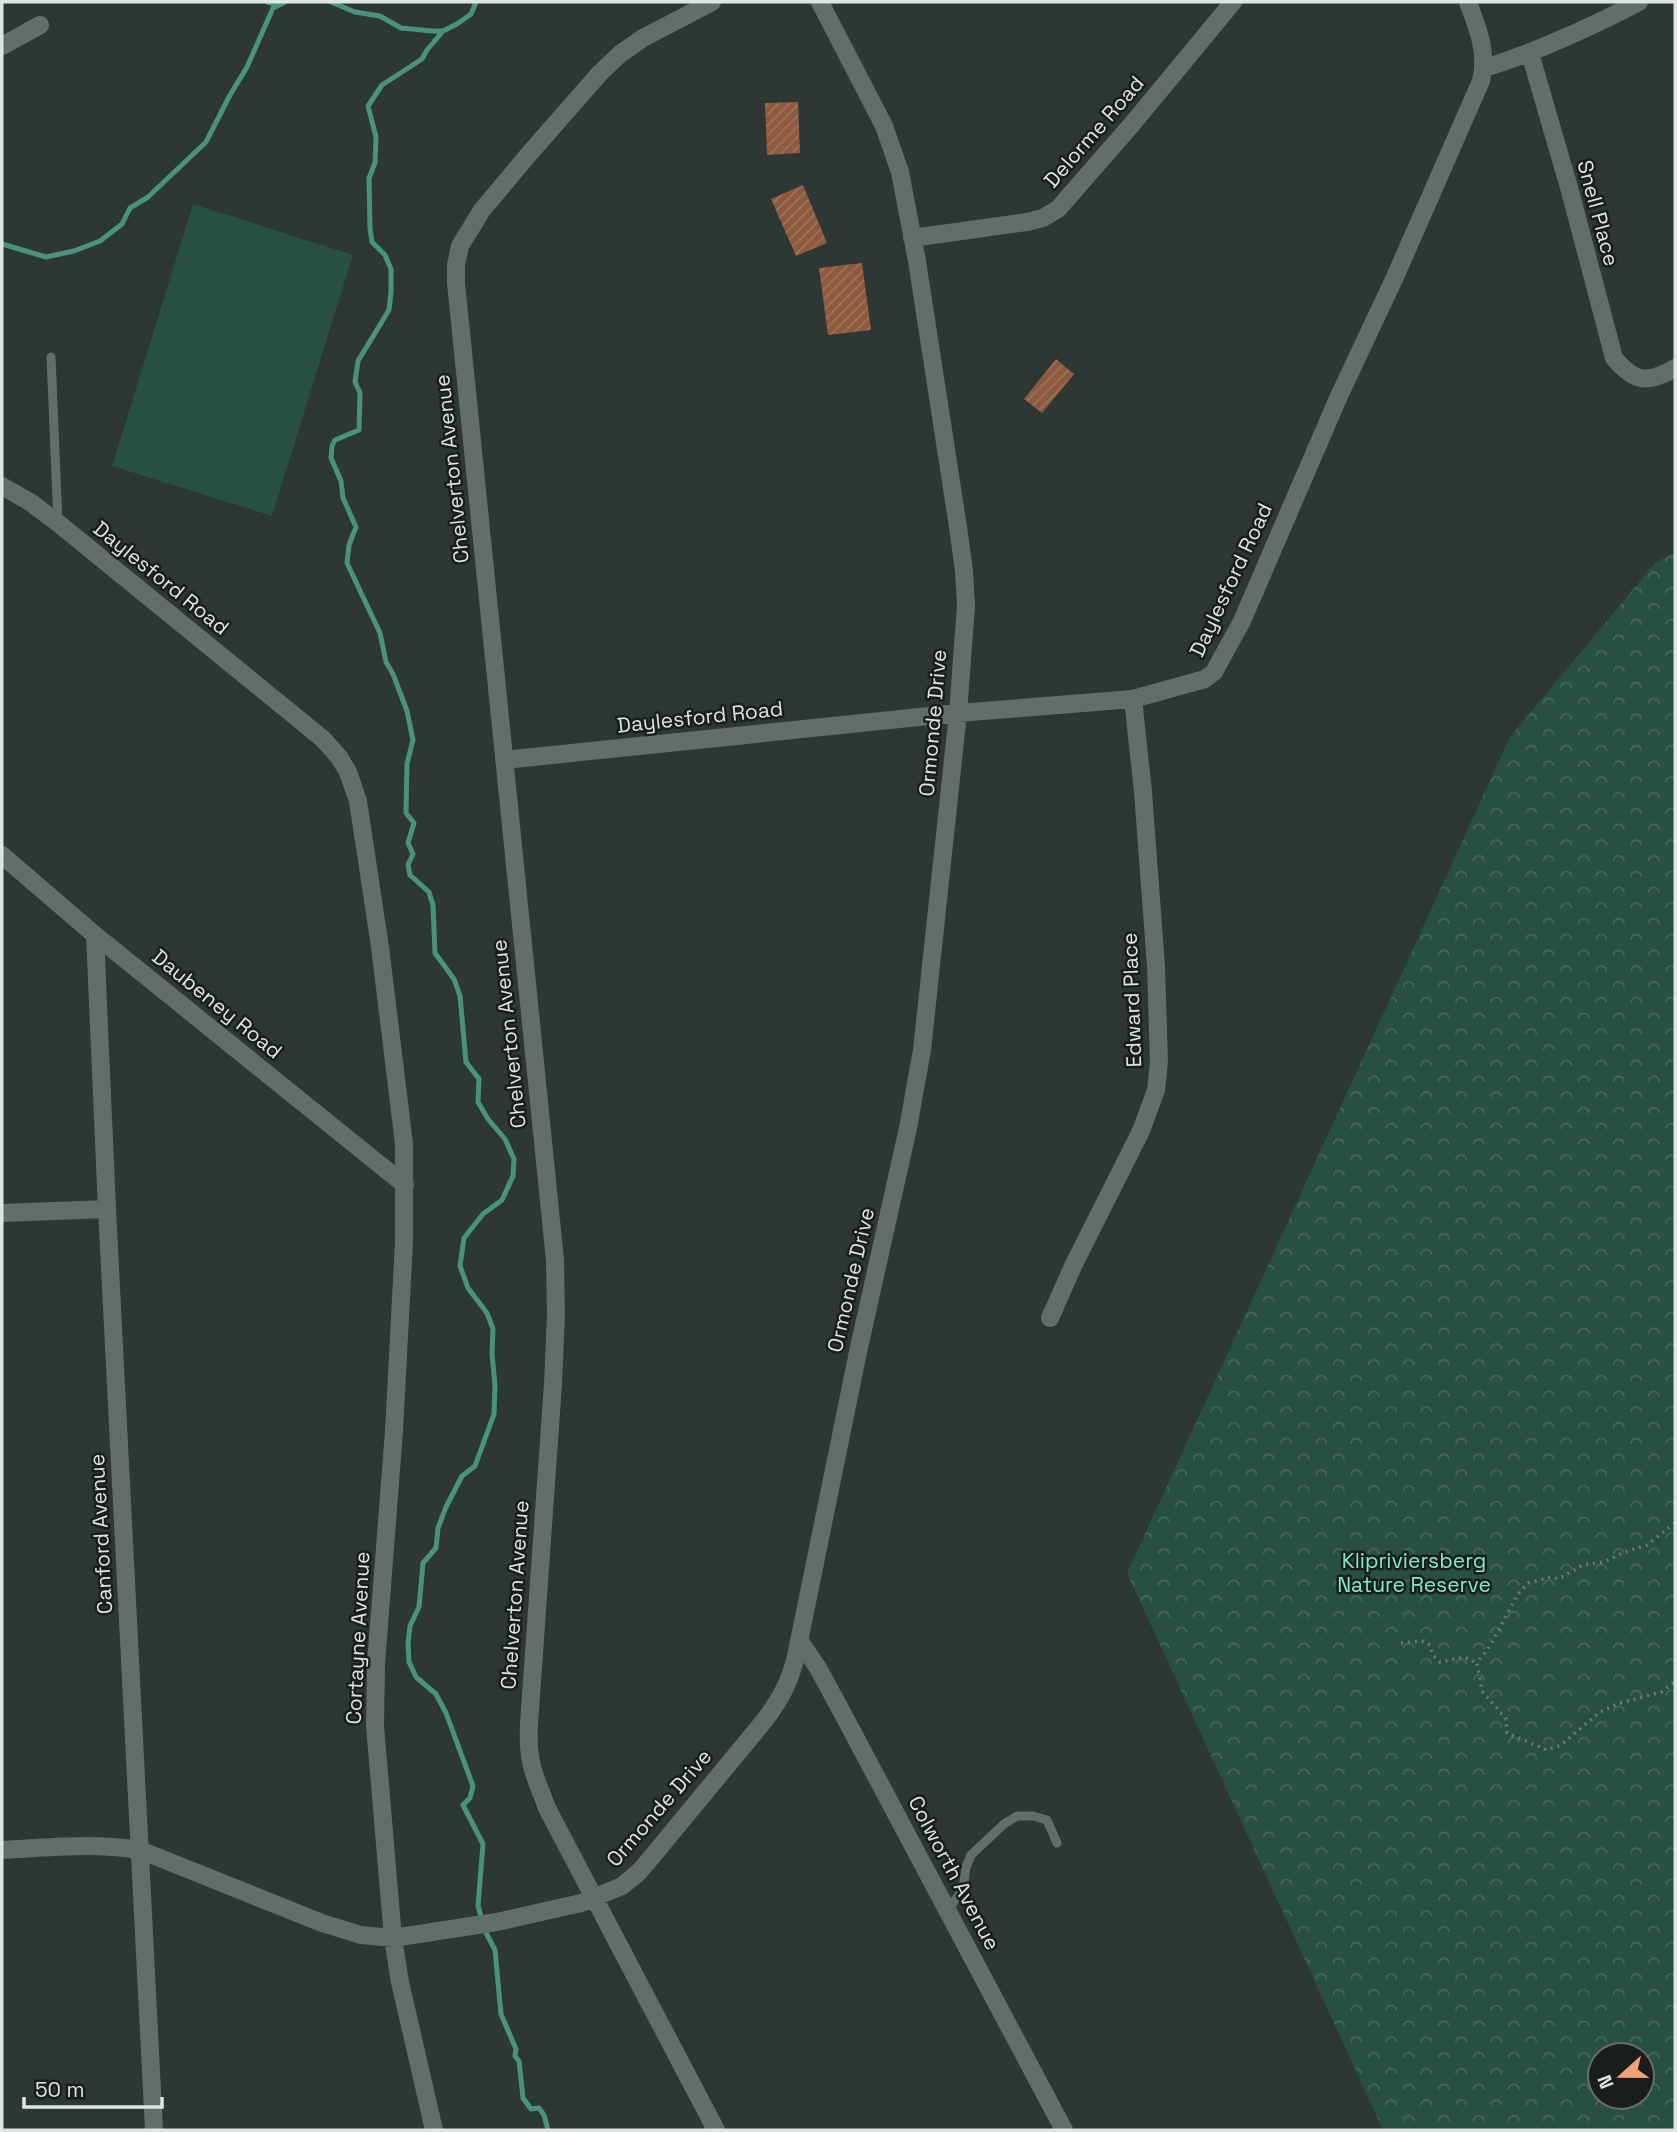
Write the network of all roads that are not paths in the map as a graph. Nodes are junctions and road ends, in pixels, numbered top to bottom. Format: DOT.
graph roads {
  1 [pos="712,2"];
  2 [pos="820,2"];
  3 [pos="1233,2"];
  4 [pos="1468,2"];
  5 [pos="1639,2"];
  6 [pos="40,25"];
  7 [pos="2,46"];
  8 [pos="1530,53"];
  9 [pos="1485,68"];
  10 [pos="912,238"];
  11 [pos="51,357"];
  12 [pos="1675,368"];
  13 [pos="2,486"];
  14 [pos="58,523"];
  15 [pos="1133,699"];
  16 [pos="958,713"];
  17 [pos="504,760"];
  18 [pos="2,855"];
  19 [pos="95,935"];
  20 [pos="405,1185"];
  21 [pos="107,1209"];
  22 [pos="2,1213"];
  23 [pos="1049,1318"];
  24 [pos="799,1640"];
  25 [pos="1057,1843"];
  26 [pos="2,1850"];
  27 [pos="140,1850"];
  28 [pos="595,1897"];
  29 [pos="948,1910"];
  30 [pos="393,1938"];
  31 [pos="154,2130"];
  32 [pos="434,2130"];
  33 [pos="716,2130"];
  34 [pos="1064,2130"];
  1 -- 17 [label="street, Chelverton Avenue"];
  2 -- 10 [label="street, Ormonde Drive"];
  3 -- 10 [label="street, Delorme Road"];
  4 -- 9 [label="street"];
  5 -- 8 [label="street"];
  6 -- 7 [label="street"];
  8 -- 9 [label="street"];
  8 -- 12 [label="street, Snell Place"];
  9 -- 15 [label="street, Daylesford Road"];
  10 -- 16 [label="street, Ormonde Drive"];
  11 -- 14 [label="lane"];
  13 -- 14 [label="street, Daylesford Road"];
  14 -- 20 [label="street, Daylesford Road"];
  15 -- 16 [label="street, Daylesford Road"];
  15 -- 23 [label="street, Edward Place"];
  16 -- 17 [label="street, Daylesford Road"];
  16 -- 24 [label="street, Ormonde Drive"];
  17 -- 28 [label="street, Chelverton Avenue"];
  18 -- 19 [label="street, Daubeney Road"];
  19 -- 20 [label="street, Daubeney Road"];
  19 -- 21 [label="street, Canford Avenue"];
  20 -- 30 [label="street, Cortayne Avenue"];
  21 -- 22 [label="street"];
  21 -- 27 [label="street, Canford Avenue"];
  24 -- 28 [label="street, Ormonde Drive"];
  24 -- 29 [label="street, Colworth Avenue"];
  25 -- 29 [label="lane"];
  26 -- 27 [label="street, Ormonde Drive"];
  27 -- 30 [label="street, Ormonde Drive"];
  27 -- 31 [label="street, Canford Avenue"];
  28 -- 30 [label="street, Ormonde Drive"];
  28 -- 33 [label="street, Chelverton Avenue"];
  29 -- 34 [label="street, Colworth Avenue"];
  30 -- 32 [label="street, Cortayne Avenue"];
}
